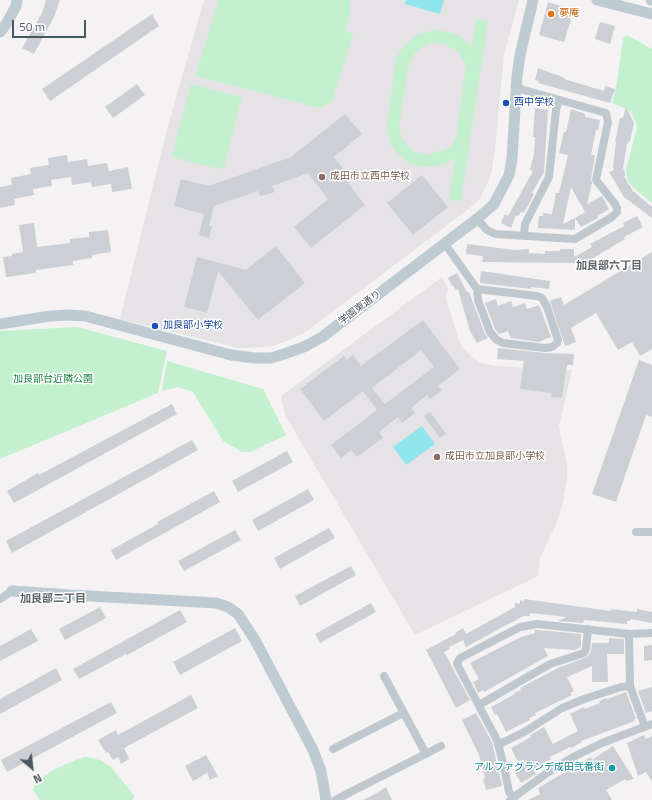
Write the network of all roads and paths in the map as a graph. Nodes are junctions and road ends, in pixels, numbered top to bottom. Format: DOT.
graph roads {
  1 [pos="17,0"];
  2 [pos="532,0"];
  3 [pos="597,0"];
  4 [pos="652,14"];
  5 [pos="0,32"];
  6 [pos="516,88"];
  7 [pos="559,100"];
  8 [pos="477,219"];
  9 [pos="524,236"];
  10 [pos="445,244"];
  11 [pos="477,289"];
  12 [pos="0,324"];
  13 [pos="636,532"];
  14 [pos="652,532"];
  15 [pos="12,591"];
  16 [pos="0,598"];
  17 [pos="588,629"];
  18 [pos="652,633"];
  19 [pos="629,634"];
  20 [pos="384,676"];
  21 [pos="630,686"];
  22 [pos="479,705"];
  23 [pos="403,712"];
  24 [pos="649,726"];
  25 [pos="498,745"];
  26 [pos="441,746"];
  27 [pos="333,749"];
  28 [pos="426,754"];
  29 [pos="511,799"];
  30 [pos="326,800"];
  31 [pos="335,800"];
  1 -- 5 [label="street"];
  2 -- 6 [label="street, 学園東通り"];
  3 -- 4 [label="street"];
  6 -- 7 [label="street"];
  6 -- 8 [label="street, 学園東通り"];
  7 -- 9 [label="street"];
  7 -- 9 [label="street"];
  8 -- 9 [label="street"];
  8 -- 10 [label="street, 学園東通り"];
  10 -- 11 [label="street"];
  10 -- 12 [label="street, 学園東通り"];
  11 -- 11 [label="street"];
  13 -- 14 [label="street"];
  15 -- 16 [label="street"];
  15 -- 30 [label="street"];
  17 -- 19 [label="street"];
  17 -- 22 [label="street"];
  17 -- 22 [label="street"];
  18 -- 19 [label="street"];
  19 -- 21 [label="street"];
  20 -- 23 [label="street"];
  21 -- 24 [label="street"];
  21 -- 25 [label="street"];
  22 -- 25 [label="street"];
  23 -- 27 [label="street"];
  23 -- 28 [label="street"];
  24 -- 29 [label="street"];
  25 -- 29 [label="street"];
  26 -- 28 [label="street"];
  28 -- 31 [label="street"];
}
